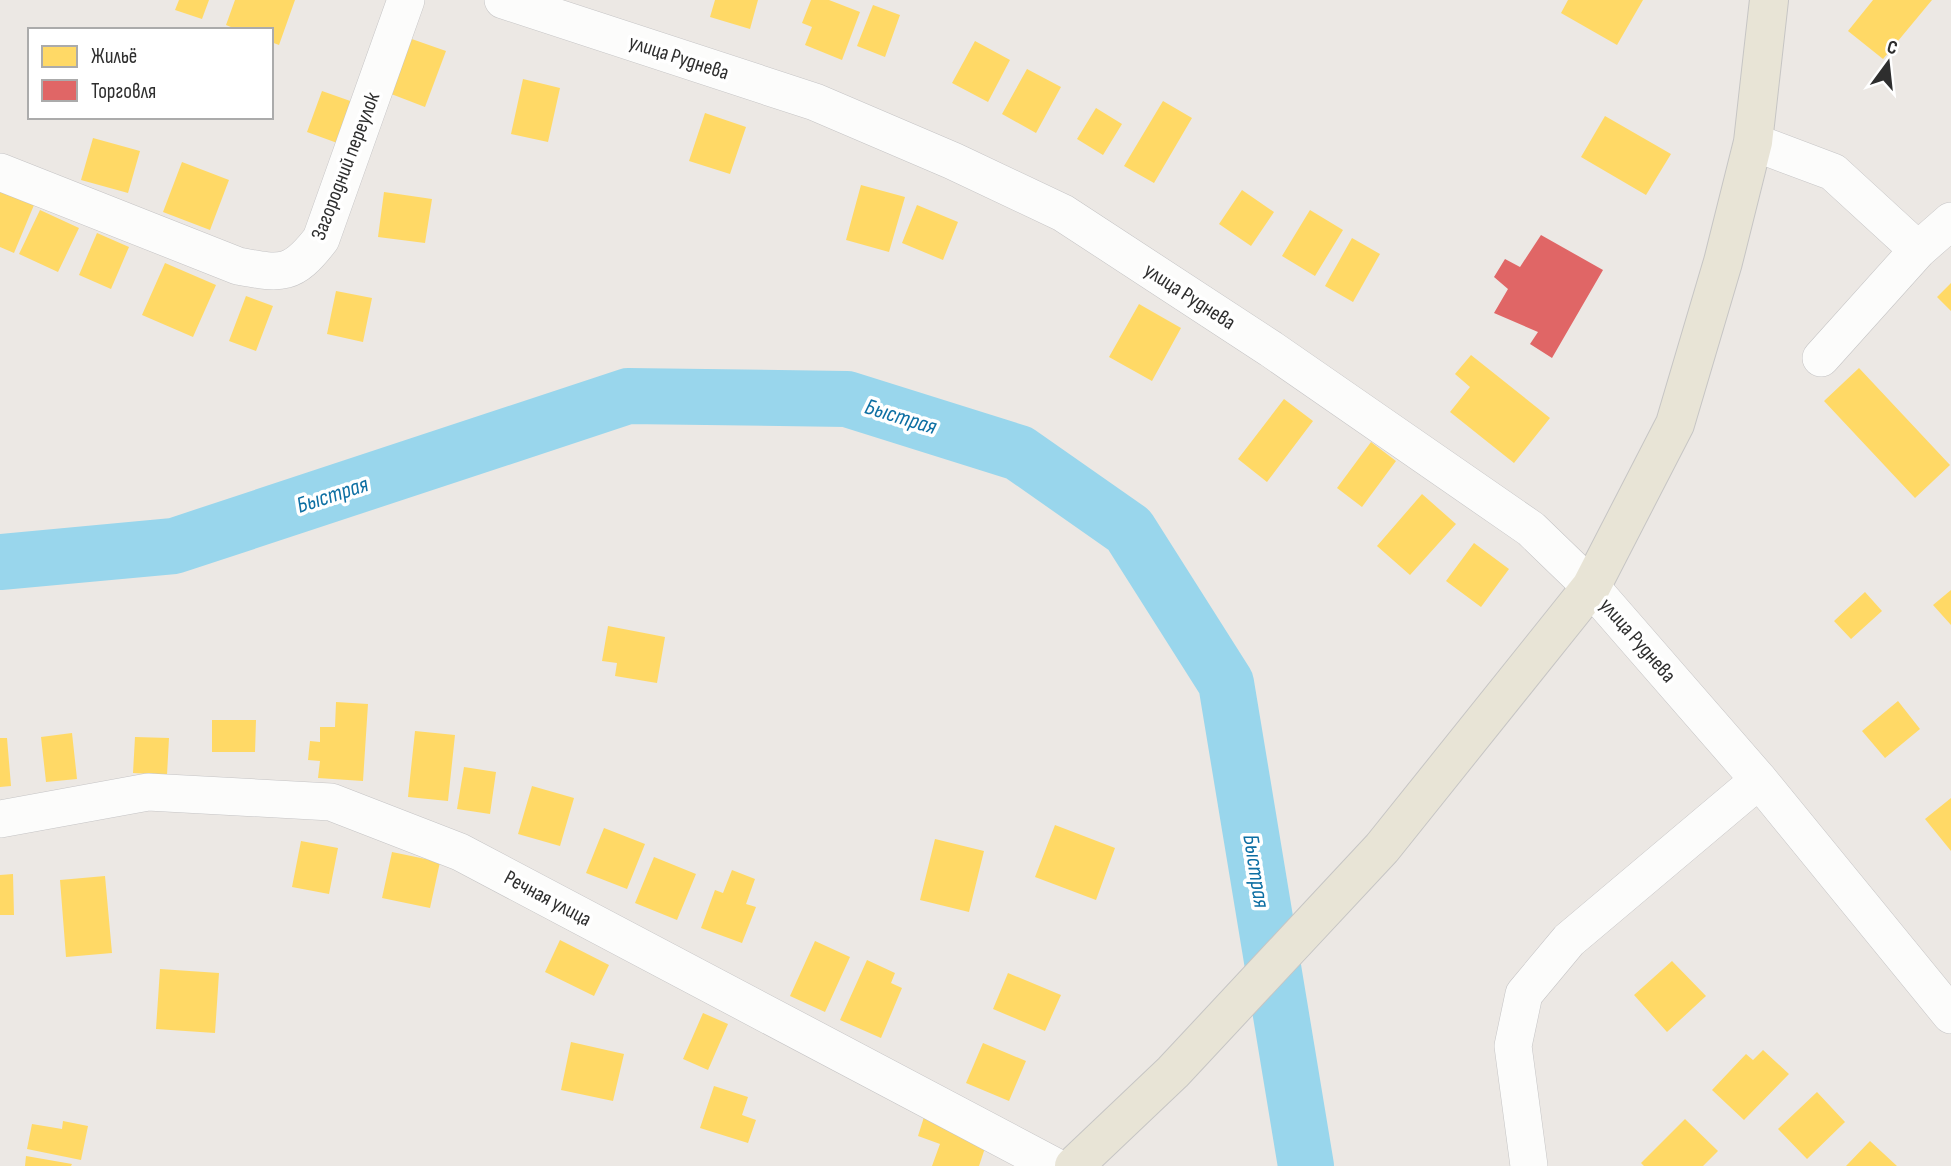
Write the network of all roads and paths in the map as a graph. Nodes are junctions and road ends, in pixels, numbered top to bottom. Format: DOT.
graph roads {
  1 [pos="406,0"];
  2 [pos="503,0"];
  3 [pos="1769,0"];
  4 [pos="1752,142"];
  5 [pos="0,172"];
  6 [pos="1951,221"];
  7 [pos="1918,250"];
  8 [pos="1821,358"];
  9 [pos="1591,586"];
  10 [pos="1759,780"];
  11 [pos="0,819"];
  12 [pos="1951,1014"];
  13 [pos="1054,1166"];
  14 [pos="1074,1166"];
  15 [pos="1529,1166"];
  1 -- 5 [label="street, Загородний переулок"];
  2 -- 9 [label="street, улица Руднева"];
  3 -- 4 [label="main road"];
  4 -- 7 [label="street"];
  4 -- 9 [label="main road"];
  6 -- 7 [label="street"];
  7 -- 8 [label="street"];
  9 -- 10 [label="street, улица Руднева"];
  9 -- 14 [label="main road"];
  10 -- 12 [label="street, улица Руднева"];
  10 -- 15 [label="street"];
  11 -- 13 [label="street, Речная улица"];
}
